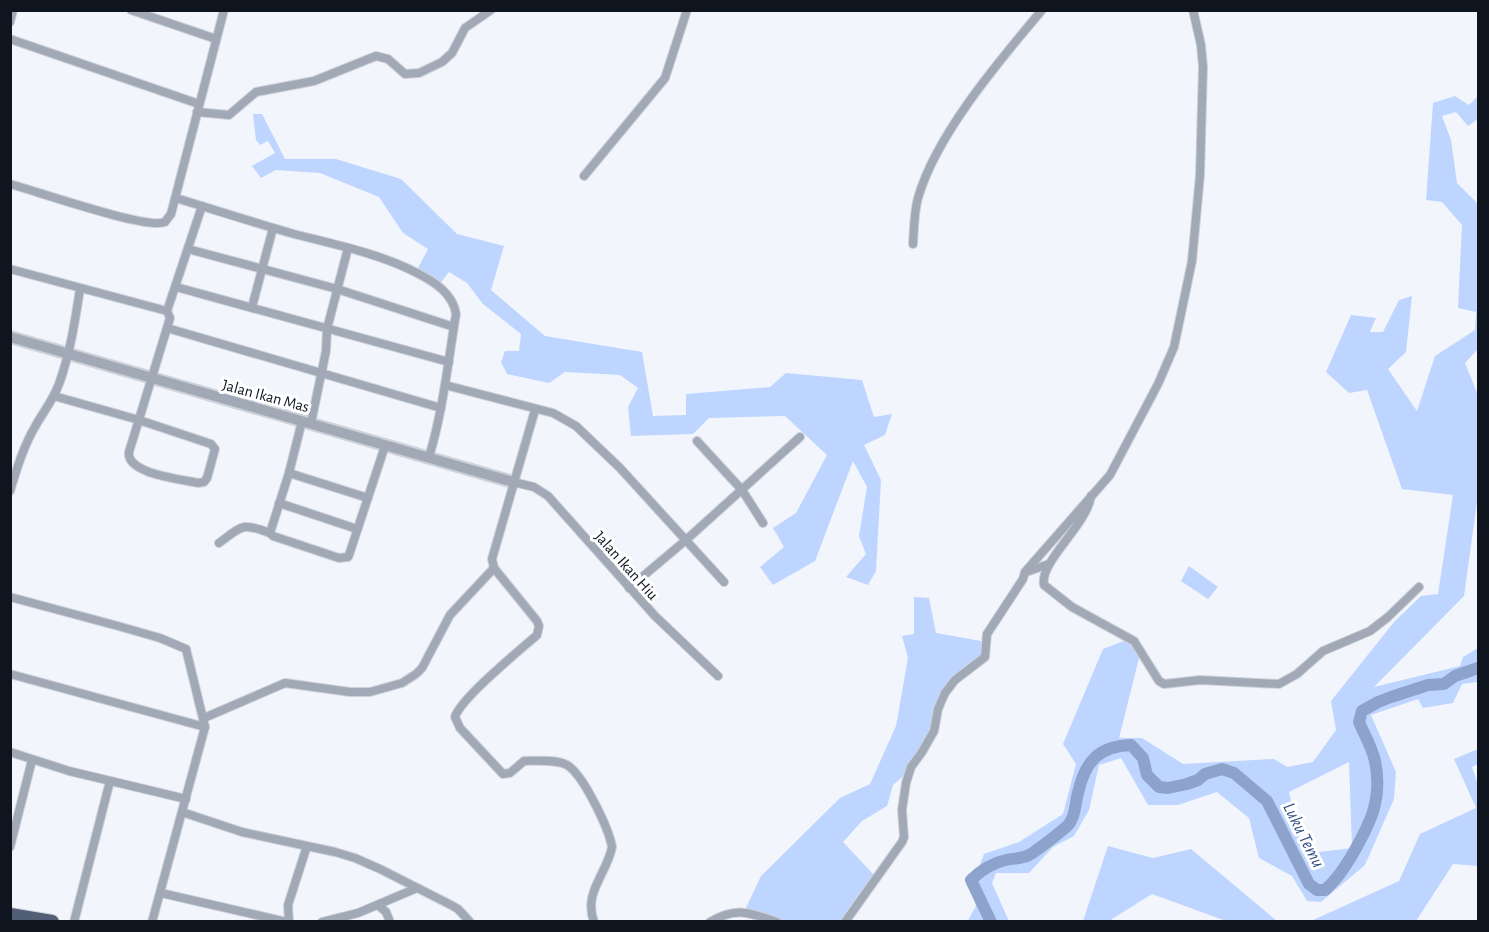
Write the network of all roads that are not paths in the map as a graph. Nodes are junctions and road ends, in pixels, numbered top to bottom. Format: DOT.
graph roads {
  1 [pos="131,10"];
  2 [pos="224,10"];
  3 [pos="491,10"];
  4 [pos="687,10"];
  5 [pos="1042,10"];
  6 [pos="1193,10"];
  7 [pos="13,11"];
  8 [pos="153,14"];
  9 [pos="10,22"];
  10 [pos="10,39"];
  11 [pos="216,39"];
  12 [pos="198,108"];
  13 [pos="584,176"];
  14 [pos="10,184"];
  15 [pos="176,198"];
  16 [pos="202,206"];
  17 [pos="273,228"];
  18 [pos="913,244"];
  19 [pos="348,248"];
  20 [pos="188,249"];
  21 [pos="263,269"];
  22 [pos="10,270"];
  23 [pos="176,287"];
  24 [pos="80,289"];
  25 [pos="336,289"];
  26 [pos="252,307"];
  27 [pos="167,311"];
  28 [pos="454,327"];
  29 [pos="167,328"];
  30 [pos="327,329"];
  31 [pos="10,338"];
  32 [pos="68,355"];
  33 [pos="448,362"];
  34 [pos="321,373"];
  35 [pos="150,378"];
  36 [pos="446,386"];
  37 [pos="54,396"];
  38 [pos="441,408"];
  39 [pos="536,410"];
  40 [pos="139,420"];
  41 [pos="306,422"];
  42 [pos="800,437"];
  43 [pos="697,441"];
  44 [pos="385,446"];
  45 [pos="429,457"];
  46 [pos="14,468"];
  47 [pos="289,473"];
  48 [pos="513,482"];
  49 [pos="742,490"];
  50 [pos="10,491"];
  51 [pos="1092,494"];
  52 [pos="368,498"];
  53 [pos="279,503"];
  54 [pos="763,524"];
  55 [pos="357,529"];
  56 [pos="270,533"];
  57 [pos="686,540"];
  58 [pos="219,543"];
  59 [pos="1049,564"];
  60 [pos="494,568"];
  61 [pos="1025,572"];
  62 [pos="724,582"];
  63 [pos="1419,587"];
  64 [pos="629,588"];
  65 [pos="10,597"];
  66 [pos="10,674"];
  67 [pos="718,676"];
  68 [pos="204,718"];
  69 [pos="205,727"];
  70 [pos="10,752"];
  71 [pos="32,760"];
  72 [pos="110,781"];
  73 [pos="186,799"];
  74 [pos="182,812"];
  75 [pos="10,846"];
  76 [pos="307,846"];
  77 [pos="417,888"];
  78 [pos="161,893"];
  79 [pos="288,905"];
  80 [pos="378,905"];
  81 [pos="10,915"];
  82 [pos="276,919"];
  83 [pos="52,921"];
  84 [pos="74,921"];
  85 [pos="152,921"];
  86 [pos="288,921"];
  87 [pos="322,921"];
  88 [pos="390,921"];
  89 [pos="470,921"];
  90 [pos="594,921"];
  91 [pos="711,921"];
  92 [pos="777,921"];
  93 [pos="845,921"];
  1 -- 8 [label="street"];
  2 -- 11 [label="street"];
  3 -- 12 [label="street"];
  4 -- 13 [label="street"];
  5 -- 18 [label="street"];
  6 -- 51 [label="street"];
  7 -- 9 [label="street"];
  8 -- 11 [label="street"];
  10 -- 12 [label="street"];
  11 -- 12 [label="street"];
  12 -- 15 [label="street"];
  14 -- 15 [label="street"];
  15 -- 16 [label="street"];
  16 -- 17 [label="street"];
  16 -- 20 [label="street"];
  17 -- 19 [label="street"];
  17 -- 21 [label="street"];
  19 -- 25 [label="street"];
  19 -- 28 [label="street"];
  20 -- 21 [label="street"];
  20 -- 23 [label="street"];
  21 -- 25 [label="street"];
  21 -- 26 [label="street"];
  22 -- 24 [label="street"];
  23 -- 26 [label="street"];
  23 -- 27 [label="street"];
  24 -- 27 [label="street"];
  24 -- 32 [label="street"];
  25 -- 28 [label="street"];
  25 -- 30 [label="street"];
  26 -- 30 [label="street"];
  27 -- 29 [label="street"];
  28 -- 33 [label="street"];
  29 -- 34 [label="street"];
  29 -- 35 [label="street"];
  30 -- 33 [label="street"];
  30 -- 34 [label="street"];
  31 -- 32 [label="street, Jalan Ikan Mas"];
  32 -- 35 [label="street, Jalan Ikan Mas"];
  32 -- 37 [label="street"];
  33 -- 36 [label="street"];
  34 -- 38 [label="street"];
  34 -- 41 [label="street"];
  35 -- 40 [label="street"];
  35 -- 41 [label="street, Jalan Ikan Mas"];
  36 -- 38 [label="street"];
  36 -- 39 [label="street"];
  37 -- 40 [label="street"];
  37 -- 46 [label="street"];
  38 -- 45 [label="street"];
  39 -- 48 [label="street"];
  39 -- 57 [label="street"];
  40 -- 40 [label="street"];
  41 -- 44 [label="street, Jalan Ikan Mas"];
  41 -- 47 [label="street"];
  42 -- 49 [label="street"];
  43 -- 49 [label="street"];
  44 -- 45 [label="street, Jalan Ikan Mas"];
  44 -- 52 [label="street"];
  45 -- 48 [label="street, Jalan Ikan Mas"];
  46 -- 50 [label="street"];
  47 -- 52 [label="street"];
  47 -- 53 [label="street"];
  48 -- 60 [label="street"];
  48 -- 64 [label="street, Jalan Ikan Hiu"];
  49 -- 54 [label="street"];
  49 -- 57 [label="street"];
  51 -- 59 [label="street"];
  51 -- 61 [label="street"];
  52 -- 55 [label="street"];
  53 -- 55 [label="street"];
  53 -- 56 [label="street"];
  55 -- 56 [label="street"];
  56 -- 58 [label="street"];
  57 -- 62 [label="street"];
  57 -- 64 [label="street"];
  59 -- 61 [label="street"];
  59 -- 63 [label="street"];
  60 -- 68 [label="street"];
  60 -- 90 [label="street"];
  61 -- 93 [label="street"];
  64 -- 67 [label="street, Jalan Ikan Hiu"];
  65 -- 68 [label="street"];
  66 -- 69 [label="street"];
  68 -- 69 [label="street"];
  69 -- 73 [label="street"];
  70 -- 71 [label="street"];
  71 -- 72 [label="street"];
  71 -- 75 [label="street"];
  72 -- 73 [label="street"];
  72 -- 84 [label="street"];
  73 -- 74 [label="street"];
  74 -- 76 [label="street"];
  74 -- 78 [label="street"];
  76 -- 77 [label="street"];
  76 -- 79 [label="street"];
  77 -- 80 [label="street"];
  77 -- 89 [label="street"];
  78 -- 82 [label="street"];
  78 -- 85 [label="street"];
  79 -- 82 [label="street"];
  79 -- 86 [label="street"];
  80 -- 87 [label="street"];
  80 -- 88 [label="street"];
  81 -- 83 [label="highway"];
  82 -- 86 [label="street"];
  91 -- 92 [label="street"];
}
